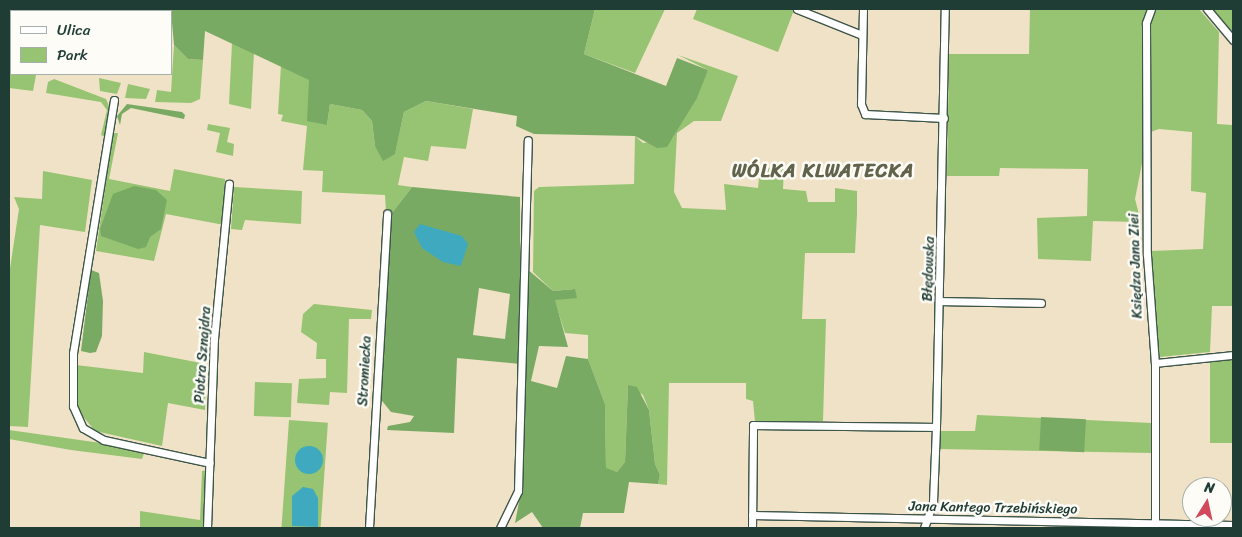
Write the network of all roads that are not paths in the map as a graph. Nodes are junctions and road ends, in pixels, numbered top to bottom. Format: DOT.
graph roads {
  1 [pos="797,9"];
  2 [pos="862,9"];
  3 [pos="945,9"];
  4 [pos="1151,9"];
  5 [pos="1207,9"];
  6 [pos="862,35"];
  7 [pos="1233,40"];
  8 [pos="114,100"];
  9 [pos="944,118"];
  10 [pos="528,140"];
  11 [pos="229,184"];
  12 [pos="388,214"];
  13 [pos="941,301"];
  14 [pos="1041,303"];
  15 [pos="1233,355"];
  16 [pos="1155,363"];
  17 [pos="936,427"];
  18 [pos="210,463"];
  19 [pos="752,515"];
  20 [pos="927,519"];
  21 [pos="1154,523"];
  22 [pos="1233,525"];
  23 [pos="207,528"];
  24 [pos="369,528"];
  25 [pos="500,528"];
  26 [pos="752,528"];
  27 [pos="924,528"];
  1 -- 6 [label="street"];
  2 -- 6 [label="street"];
  3 -- 9 [label="street, Błędowska"];
  4 -- 16 [label="street, Księdza Jana Ziei"];
  5 -- 7 [label="street"];
  6 -- 9 [label="street"];
  8 -- 18 [label="street"];
  9 -- 13 [label="street, Błędowska"];
  10 -- 25 [label="street"];
  11 -- 18 [label="street, Piotra Sznajdra"];
  12 -- 24 [label="street, Stromiecka"];
  13 -- 14 [label="street"];
  13 -- 17 [label="street, Błędowska"];
  15 -- 16 [label="street"];
  16 -- 21 [label="street, Księdza Jana Ziei"];
  17 -- 19 [label="street"];
  17 -- 20 [label="street, Błędowska"];
  18 -- 23 [label="street, Piotra Sznajdra"];
  19 -- 20 [label="street, Jana Kantego Trzebińskiego"];
  19 -- 26 [label="street"];
  20 -- 21 [label="street, Jana Kantego Trzebińskiego"];
  20 -- 27 [label="street, Błędowska"];
  21 -- 22 [label="street, Jana Kantego Trzebińskiego"];
}
